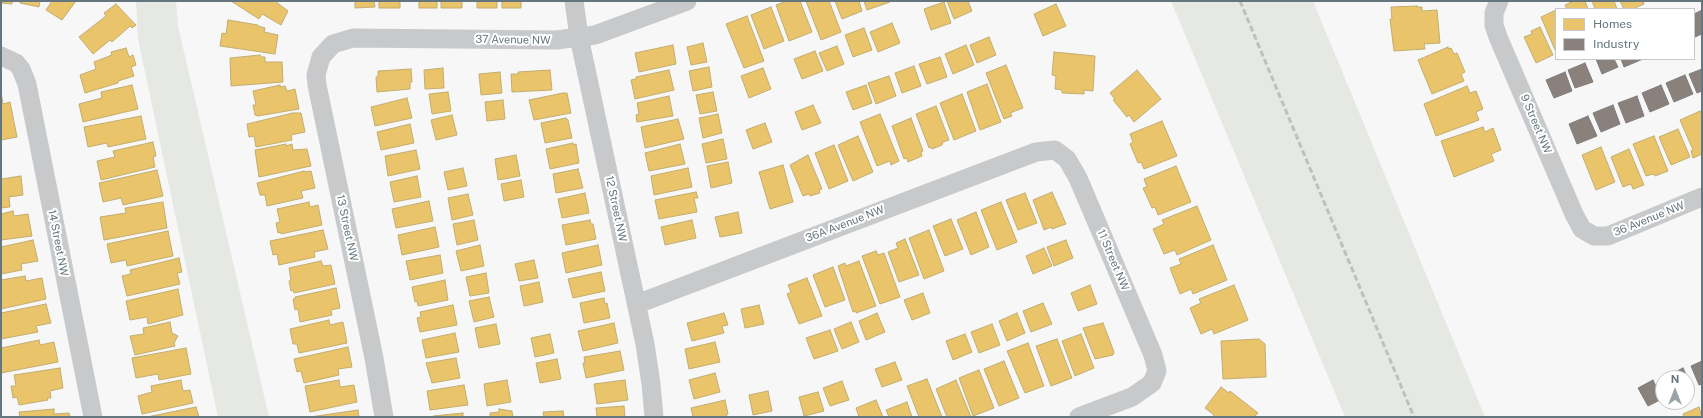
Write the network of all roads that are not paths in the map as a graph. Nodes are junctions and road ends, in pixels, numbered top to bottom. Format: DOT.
graph roads {
  1 [pos="574,1"];
  2 [pos="687,1"];
  3 [pos="1498,2"];
  4 [pos="579,38"];
  5 [pos="333,44"];
  6 [pos="1,56"];
  7 [pos="1055,150"];
  8 [pos="1702,197"];
  9 [pos="1594,236"];
  10 [pos="637,304"];
  11 [pos="93,417"];
  12 [pos="384,417"];
  13 [pos="654,417"];
  14 [pos="1079,417"];
  1 -- 4 [label="street, 12 Street NW"];
  2 -- 4 [label="street, 37 Avenue NW"];
  3 -- 9 [label="street, 9 Street NW"];
  4 -- 5 [label="street, 37 Avenue NW"];
  4 -- 10 [label="street, 12 Street NW"];
  5 -- 12 [label="street, 13 Street NW"];
  6 -- 11 [label="street, 14 Street NW"];
  7 -- 10 [label="street, 36A Avenue NW"];
  7 -- 14 [label="street, 11 Street NW"];
  8 -- 9 [label="street, 36 Avenue NW"];
  10 -- 13 [label="street, 12 Street NW"];
}
